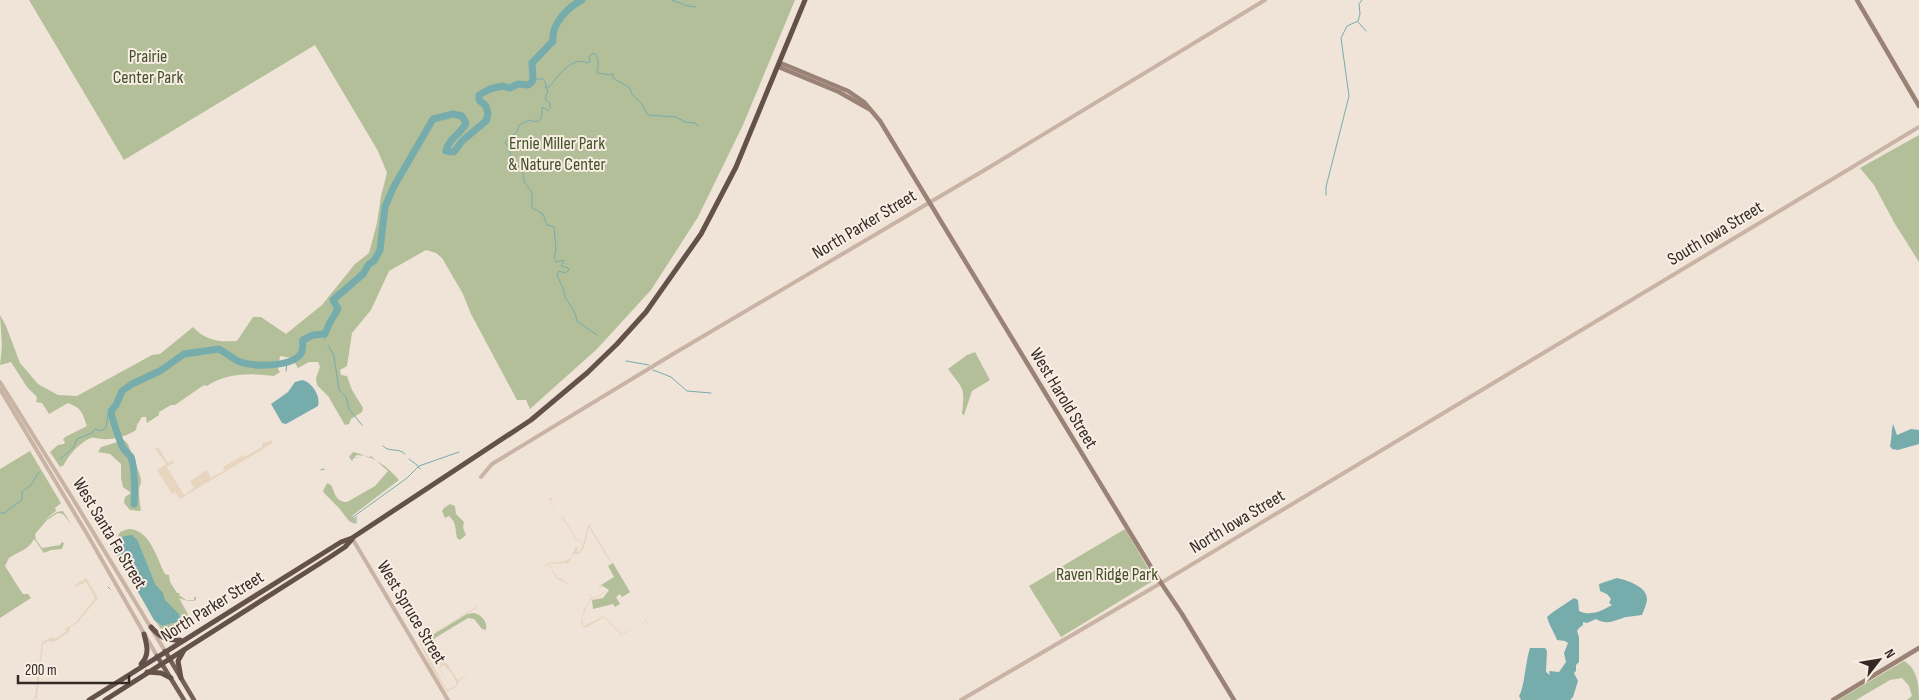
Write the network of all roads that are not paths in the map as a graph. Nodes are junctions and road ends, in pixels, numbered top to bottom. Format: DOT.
graph roads {
  1 [pos="806,0"];
  2 [pos="1265,0"];
  3 [pos="1857,0"];
  4 [pos="779,65"];
  5 [pos="1919,106"];
  6 [pos="1919,127"];
  7 [pos="928,202"];
  8 [pos="1526,363"];
  9 [pos="0,382"];
  10 [pos="0,389"];
  11 [pos="481,477"];
  12 [pos="352,538"];
  13 [pos="1161,583"];
  14 [pos="151,627"];
  15 [pos="144,634"];
  16 [pos="183,640"];
  17 [pos="186,648"];
  18 [pos="1919,648"];
  19 [pos="165,651"];
  20 [pos="157,656"];
  21 [pos="169,658"];
  22 [pos="162,662"];
  23 [pos="138,668"];
  24 [pos="147,672"];
  25 [pos="171,678"];
  26 [pos="181,678"];
  27 [pos="89,700"];
  28 [pos="105,700"];
  29 [pos="184,700"];
  30 [pos="194,700"];
  31 [pos="448,700"];
  32 [pos="961,700"];
  33 [pos="1234,700"];
  34 [pos="1832,700"];
  1 -- 4 [label="highway, North Parker Street"];
  2 -- 7 [label="street, North Parker Street"];
  3 -- 5 [label="main road"];
  4 -- 7 [label="main road, West Harold Street"];
  4 -- 12 [label="highway, North Parker Street"];
  6 -- 8 [label="street, South Iowa Street"];
  7 -- 11 [label="street, North Parker Street"];
  7 -- 13 [label="main road, West Harold Street"];
  8 -- 13 [label="street, North Iowa Street"];
  9 -- 14 [label="street, West Santa Fe Street"];
  10 -- 15 [label="street, West Santa Fe Street"];
  12 -- 16 [label="highway, North Parker Street"];
  12 -- 17 [label="highway, North Parker Street"];
  12 -- 31 [label="street, West Spruce Street"];
  13 -- 32 [label="street, North Iowa Street"];
  13 -- 33 [label="main road, West Harold Street"];
  14 -- 16 [label="highway"];
  14 -- 19 [label="street, West Santa Fe Street"];
  15 -- 20 [label="street, West Santa Fe Street"];
  15 -- 23 [label="highway"];
  16 -- 19 [label="highway, North Parker Street"];
  17 -- 21 [label="highway, North Parker Street"];
  17 -- 26 [label="highway"];
  18 -- 34 [label="main road"];
  19 -- 20 [label="highway, North Parker Street"];
  19 -- 21 [label="main road, West Santa Fe Street"];
  20 -- 22 [label="main road, West Santa Fe Street"];
  20 -- 23 [label="highway, North Parker Street"];
  21 -- 22 [label="highway, North Parker Street"];
  21 -- 26 [label="main road, West Santa Fe Street"];
  22 -- 24 [label="highway, North Parker Street"];
  22 -- 25 [label="main road, West Santa Fe Street"];
  23 -- 27 [label="highway, North Parker Street"];
  24 -- 25 [label="highway"];
  24 -- 28 [label="highway, North Parker Street"];
  25 -- 29 [label="main road, West Santa Fe Street"];
  26 -- 30 [label="main road, West Santa Fe Street"];
}
